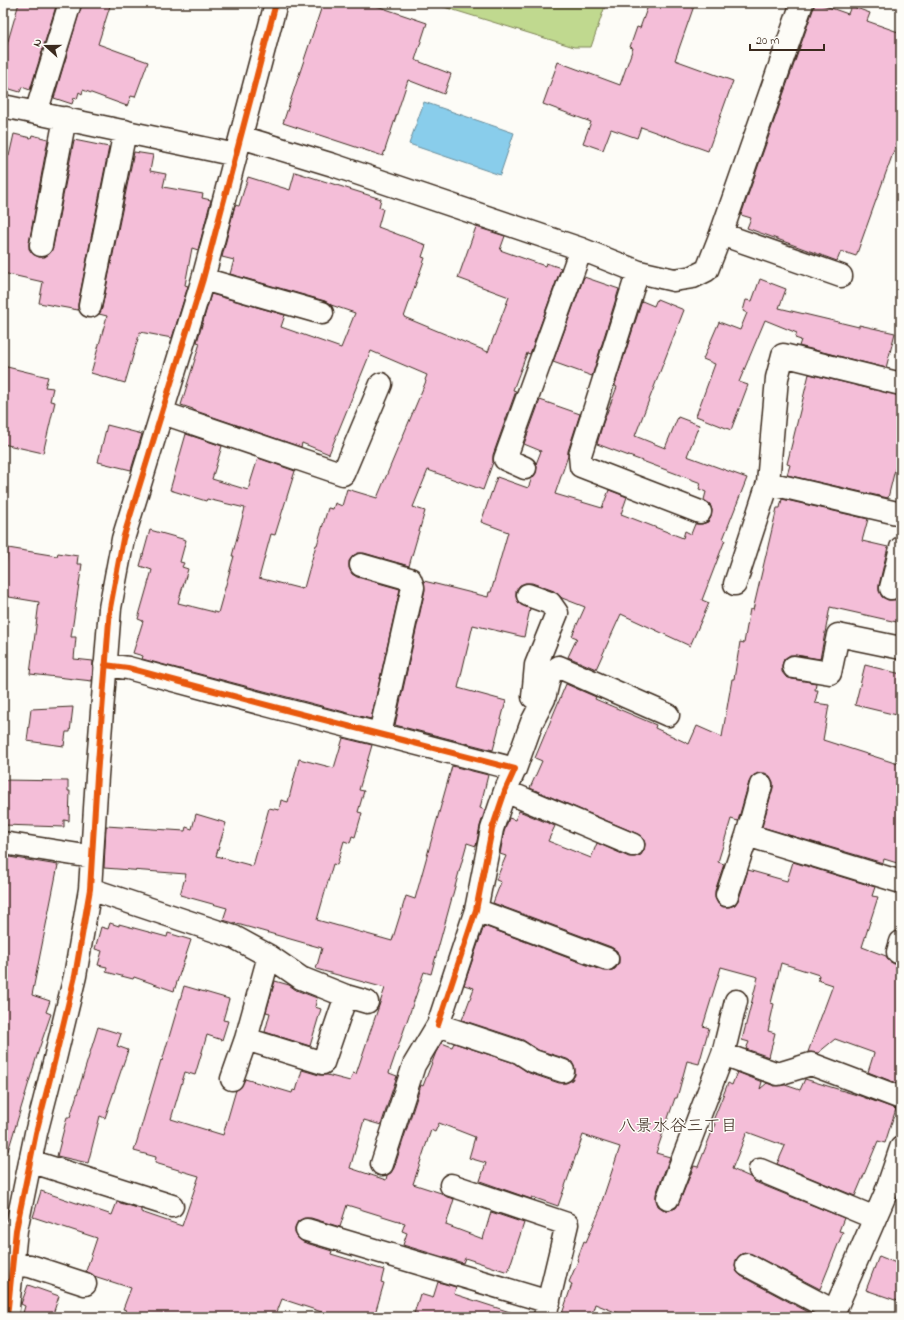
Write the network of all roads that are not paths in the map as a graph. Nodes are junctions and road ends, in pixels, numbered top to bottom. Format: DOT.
graph roads {
  1 [pos="70,3"];
  2 [pos="276,3"];
  3 [pos="802,3"];
  4 [pos="3,106"];
  5 [pos="36,113"];
  6 [pos="65,118"];
  7 [pos="125,132"];
  8 [pos="239,146"];
  9 [pos="721,234"];
  10 [pos="41,246"];
  11 [pos="581,249"];
  12 [pos="639,272"];
  13 [pos="841,276"];
  14 [pos="203,279"];
  15 [pos="90,306"];
  16 [pos="322,313"];
  17 [pos="381,384"];
  18 [pos="901,384"];
  19 [pos="163,413"];
  20 [pos="525,468"];
  21 [pos="768,483"];
  22 [pos="700,512"];
  23 [pos="901,514"];
  24 [pos="901,548"];
  25 [pos="361,565"];
  26 [pos="735,584"];
  27 [pos="891,588"];
  28 [pos="528,595"];
  29 [pos="901,648"];
  30 [pos="105,665"];
  31 [pos="794,667"];
  32 [pos="668,715"];
  33 [pos="532,722"];
  34 [pos="380,734"];
  35 [pos="515,769"];
  36 [pos="761,785"];
  37 [pos="505,792"];
  38 [pos="747,835"];
  39 [pos="3,843"];
  40 [pos="633,845"];
  41 [pos="92,857"];
  42 [pos="901,882"];
  43 [pos="90,889"];
  44 [pos="727,895"];
  45 [pos="476,910"];
  46 [pos="269,956"];
  47 [pos="607,959"];
  48 [pos="346,996"];
  49 [pos="736,1000"];
  50 [pos="367,1002"];
  51 [pos="438,1025"];
  52 [pos="246,1039"];
  53 [pos="723,1054"];
  54 [pos="563,1071"];
  55 [pos="232,1080"];
  56 [pos="901,1098"];
  57 [pos="901,1148"];
  58 [pos="30,1161"];
  59 [pos="382,1164"];
  60 [pos="760,1170"];
  61 [pos="451,1185"];
  62 [pos="668,1198"];
  63 [pos="893,1198"];
  64 [pos="172,1206"];
  65 [pos="875,1218"];
  66 [pos="307,1230"];
  67 [pos="747,1265"];
  68 [pos="9,1273"];
  69 [pos="85,1284"];
  70 [pos="547,1310"];
  71 [pos="833,1314"];
  72 [pos="7,1317"];
  1 -- 5 [label="street"];
  2 -- 8 [label="street"];
  3 -- 9 [label="street"];
  4 -- 5 [label="street"];
  5 -- 6 [label="street"];
  6 -- 7 [label="street"];
  6 -- 10 [label="street"];
  7 -- 8 [label="street"];
  7 -- 15 [label="street"];
  8 -- 11 [label="street"];
  8 -- 14 [label="street"];
  9 -- 12 [label="street"];
  9 -- 13 [label="street"];
  11 -- 12 [label="street"];
  11 -- 20 [label="street"];
  12 -- 22 [label="street"];
  14 -- 16 [label="street"];
  14 -- 19 [label="street"];
  17 -- 19 [label="street"];
  18 -- 21 [label="street"];
  19 -- 30 [label="street"];
  21 -- 23 [label="street"];
  21 -- 26 [label="street"];
  24 -- 27 [label="street"];
  25 -- 34 [label="street"];
  28 -- 33 [label="street"];
  29 -- 31 [label="street"];
  30 -- 34 [label="street"];
  30 -- 41 [label="street"];
  32 -- 33 [label="street"];
  33 -- 35 [label="street"];
  34 -- 35 [label="street"];
  35 -- 37 [label="street"];
  36 -- 38 [label="street"];
  37 -- 40 [label="street"];
  37 -- 45 [label="street"];
  38 -- 42 [label="street"];
  38 -- 44 [label="street"];
  39 -- 41 [label="street"];
  41 -- 43 [label="street"];
  43 -- 46 [label="street"];
  43 -- 58 [label="street"];
  45 -- 47 [label="street"];
  45 -- 51 [label="street"];
  46 -- 48 [label="street"];
  46 -- 52 [label="street"];
  48 -- 50 [label="street"];
  48 -- 52 [label="street"];
  49 -- 53 [label="street"];
  51 -- 54 [label="street"];
  51 -- 59 [label="street"];
  52 -- 55 [label="street"];
  53 -- 56 [label="street"];
  53 -- 62 [label="street"];
  57 -- 63 [label="street"];
  58 -- 64 [label="street"];
  58 -- 68 [label="street"];
  60 -- 65 [label="street"];
  61 -- 70 [label="street"];
  63 -- 65 [label="street"];
  65 -- 71 [label="street"];
  66 -- 70 [label="street"];
  67 -- 71 [label="street"];
  68 -- 69 [label="street"];
  68 -- 72 [label="street"];
}
